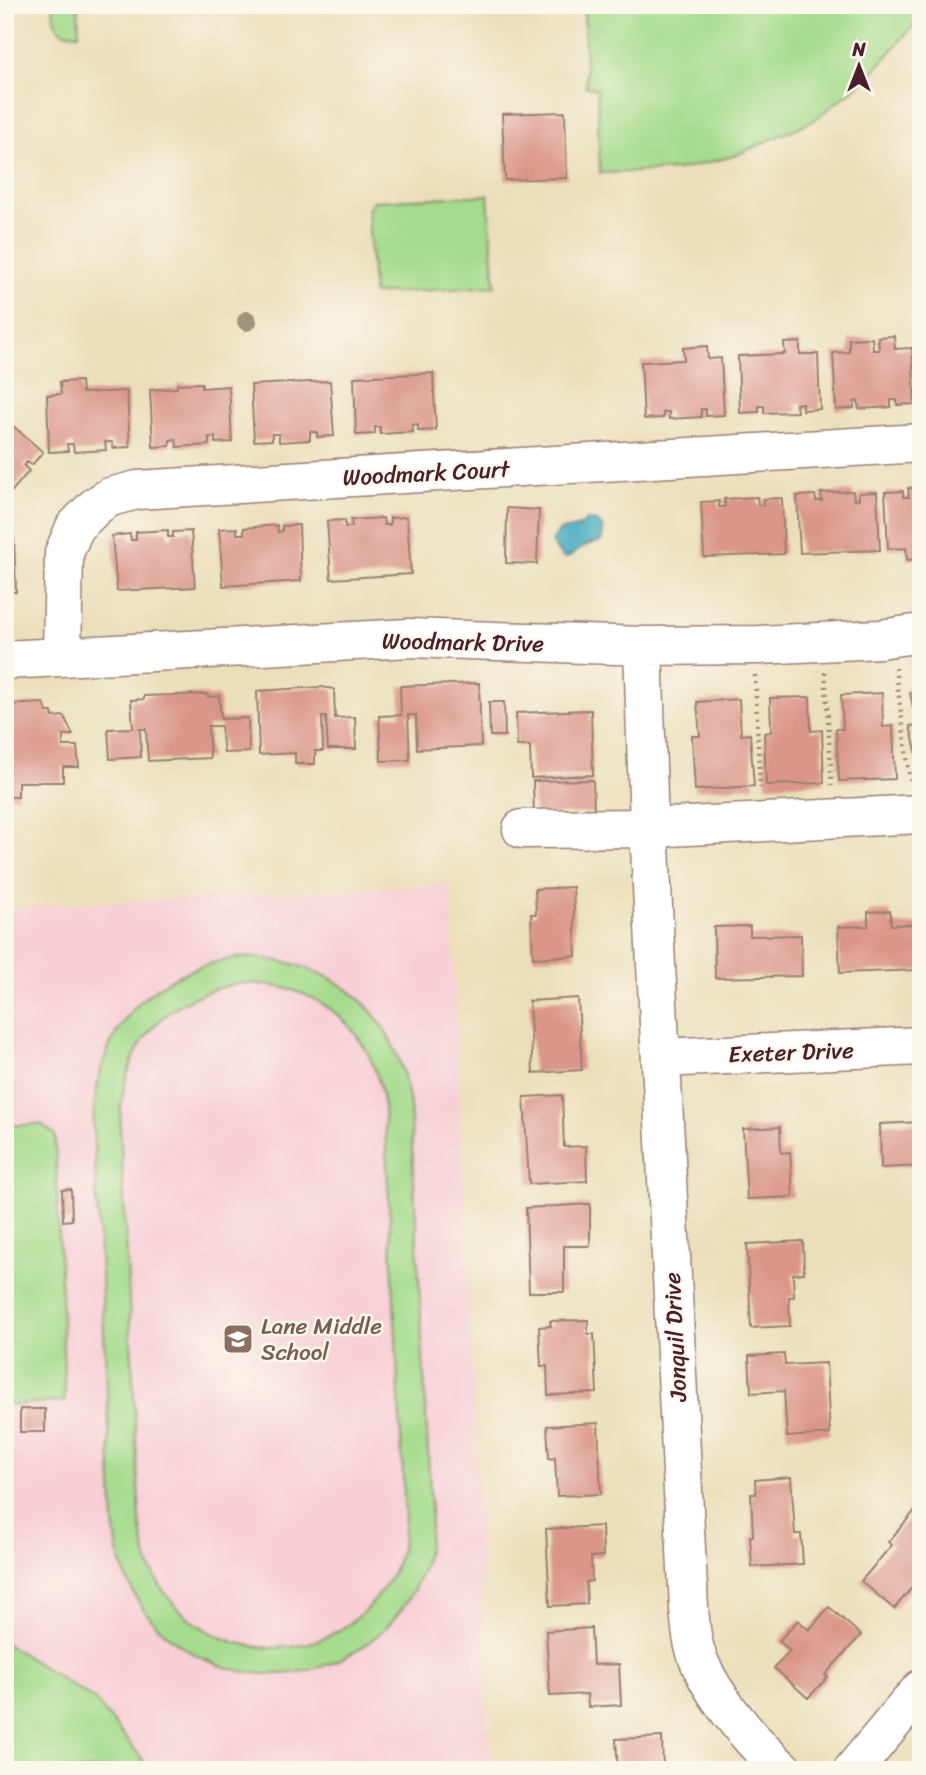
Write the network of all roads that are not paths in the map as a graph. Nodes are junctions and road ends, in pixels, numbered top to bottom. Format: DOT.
graph roads {
  1 [pos="921,443"];
  2 [pos="921,633"];
  3 [pos="643,646"];
  4 [pos="62,657"];
  5 [pos="5,660"];
  6 [pos="915,797"];
  7 [pos="649,828"];
  8 [pos="522,829"];
  9 [pos="921,1046"];
  10 [pos="661,1058"];
  11 [pos="921,1689"];
  12 [pos="783,1770"];
  13 [pos="853,1770"];
  1 -- 4 [label="street, Woodmark Court"];
  2 -- 3 [label="street, Woodmark Drive"];
  3 -- 4 [label="street, Woodmark Drive"];
  3 -- 7 [label="street, Jonquil Drive"];
  4 -- 5 [label="street, Woodmark Drive"];
  6 -- 7 [label="street"];
  7 -- 8 [label="street"];
  7 -- 10 [label="street, Jonquil Drive"];
  9 -- 10 [label="street, Exeter Drive"];
  10 -- 12 [label="street, Jonquil Drive"];
  11 -- 13 [label="street"];
}
